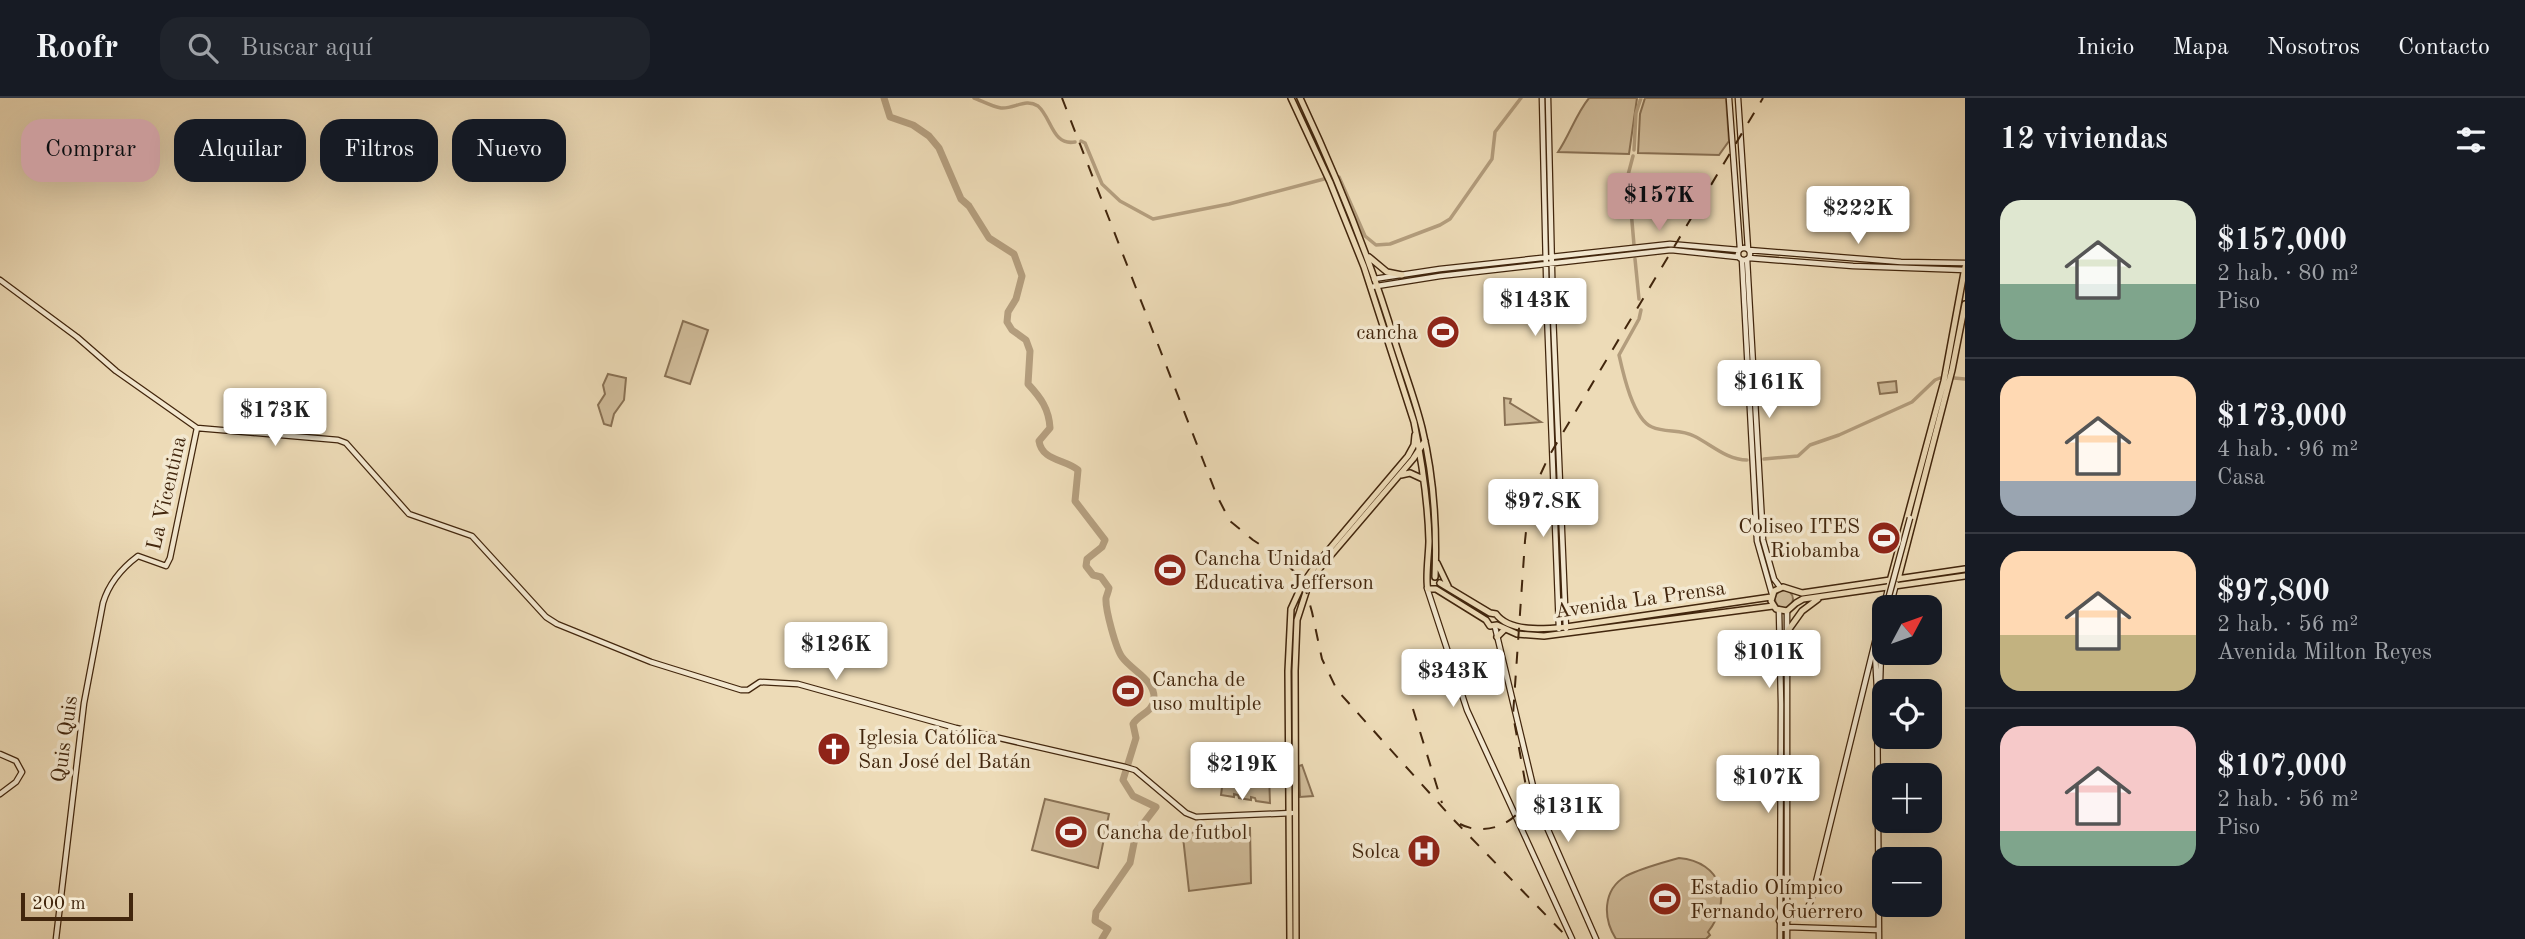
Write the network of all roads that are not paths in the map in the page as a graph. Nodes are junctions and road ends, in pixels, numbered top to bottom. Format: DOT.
graph roads {
  1 [pos="1292,98"];
  2 [pos="1300,98"];
  3 [pos="1542,98"];
  4 [pos="1548,98"];
  5 [pos="1729,98"];
  6 [pos="1738,98"];
  7 [pos="1740,127"];
  8 [pos="1731,129"];
  9 [pos="1739,249"];
  10 [pos="1749,250"];
  11 [pos="1368,256"];
  12 [pos="1744,258"];
  13 [pos="1549,262"];
  14 [pos="1965,268"];
  15 [pos="1402,275"];
  16 [pos="0,280"];
  17 [pos="1377,282"];
  18 [pos="1369,283"];
  19 [pos="1965,304"];
  20 [pos="197,428"];
  21 [pos="1415,428"];
  22 [pos="1425,441"];
  23 [pos="1420,448"];
  24 [pos="1401,475"];
  25 [pos="1425,481"];
  26 [pos="1915,501"];
  27 [pos="138,556"];
  28 [pos="1436,558"];
  29 [pos="1901,566"];
  30 [pos="1965,569"];
  31 [pos="1965,576"];
  32 [pos="1917,577"];
  33 [pos="1427,579"];
  34 [pos="1437,580"];
  35 [pos="1897,583"];
  36 [pos="1889,584"];
  37 [pos="1427,587"];
  38 [pos="1780,587"];
  39 [pos="1436,589"];
  40 [pos="1793,591"];
  41 [pos="1458,595"];
  42 [pos="1772,595"];
  43 [pos="1891,595"];
  44 [pos="1892,595"];
  45 [pos="1823,596"];
  46 [pos="1796,603"];
  47 [pos="1773,606"];
  48 [pos="1779,611"];
  49 [pos="1787,611"];
  50 [pos="1490,613"];
  51 [pos="1486,620"];
  52 [pos="1497,624"];
  53 [pos="1505,629"];
  54 [pos="1563,630"];
  55 [pos="1787,632"];
  56 [pos="1497,637"];
  57 [pos="1872,661"];
  58 [pos="1861,695"];
  59 [pos="1877,749"];
  60 [pos="0,754"];
  61 [pos="0,794"];
  62 [pos="1292,813"];
  63 [pos="1787,919"];
  64 [pos="1779,921"];
  65 [pos="1787,927"];
  66 [pos="1780,929"];
  67 [pos="1835,929"];
  68 [pos="1878,930"];
  69 [pos="56,939"];
  70 [pos="1290,939"];
  71 [pos="1296,939"];
  72 [pos="1572,939"];
  73 [pos="1596,939"];
  74 [pos="1780,939"];
  75 [pos="1787,939"];
  76 [pos="1835,939"];
  77 [pos="1878,939"];
  1 -- 18 [label="main road"];
  2 -- 11 [label="main road"];
  3 -- 13 [label="street"];
  4 -- 13 [label="street"];
  5 -- 8 [label="street"];
  6 -- 7 [label="street"];
  7 -- 8 [label="street"];
  7 -- 10 [label="street"];
  8 -- 9 [label="street"];
  9 -- 10 [label="street"];
  9 -- 12 [label="street"];
  9 -- 13 [label="street"];
  10 -- 12 [label="street"];
  10 -- 14 [label="street"];
  11 -- 15 [label="main road"];
  11 -- 17 [label="main road"];
  12 -- 13 [label="street"];
  12 -- 14 [label="street"];
  12 -- 38 [label="street"];
  12 -- 42 [label="street"];
  13 -- 15 [label="street"];
  13 -- 17 [label="street"];
  13 -- 54 [label="street"];
  14 -- 26 [label="main road"];
  15 -- 17 [label="street"];
  16 -- 20 [label="street"];
  17 -- 18 [label="street"];
  17 -- 22 [label="main road"];
  18 -- 21 [label="main road"];
  19 -- 26 [label="main road"];
  20 -- 27 [label="street, La Vicentina"];
  20 -- 62 [label="street"];
  21 -- 23 [label="main road"];
  21 -- 62 [label="main road"];
  22 -- 23 [label="main road"];
  22 -- 28 [label="main road"];
  23 -- 24 [label="main road"];
  23 -- 25 [label="main road"];
  24 -- 25 [label="main road"];
  24 -- 62 [label="main road"];
  25 -- 33 [label="main road"];
  26 -- 29 [label="main road"];
  26 -- 36 [label="main road"];
  26 -- 43 [label="street, bridge"];
  27 -- 69 [label="street, Quis Quis"];
  28 -- 34 [label="main road"];
  28 -- 41 [label="main road"];
  29 -- 32 [label="main road"];
  29 -- 35 [label="main road"];
  30 -- 32 [label="main road"];
  31 -- 35 [label="main road"];
  32 -- 35 [label="main road"];
  33 -- 34 [label="main road"];
  33 -- 37 [label="main road"];
  34 -- 39 [label="main road"];
  34 -- 41 [label="main road"];
  35 -- 36 [label="main road"];
  35 -- 44 [label="street"];
  36 -- 40 [label="main road"];
  36 -- 45 [label="main road"];
  36 -- 58 [label="street"];
  37 -- 39 [label="main road"];
  37 -- 72 [label="street"];
  38 -- 40 [label="main road"];
  38 -- 42 [label="main road"];
  39 -- 51 [label="main road"];
  40 -- 46 [label="main road"];
  41 -- 50 [label="main road"];
  42 -- 47 [label="main road"];
  42 -- 54 [label="main road, Avenida La Prensa"];
  45 -- 46 [label="main road"];
  45 -- 55 [label="main road"];
  46 -- 49 [label="main road"];
  47 -- 48 [label="main road"];
  47 -- 54 [label="main road, Avenida La Prensa"];
  48 -- 49 [label="main road"];
  48 -- 64 [label="street"];
  49 -- 55 [label="street"];
  50 -- 51 [label="main road"];
  50 -- 52 [label="main road"];
  51 -- 52 [label="main road"];
  52 -- 53 [label="main road, Avenida La Prensa"];
  52 -- 54 [label="main road, Avenida La Prensa"];
  52 -- 56 [label="street"];
  53 -- 54 [label="main road, Avenida La Prensa"];
  53 -- 56 [label="main road"];
  55 -- 63 [label="street"];
  56 -- 73 [label="street"];
  57 -- 58 [label="street"];
  58 -- 63 [label="street"];
  59 -- 68 [label="street"];
  60 -- 61 [label="street"];
  62 -- 70 [label="main road"];
  62 -- 71 [label="main road"];
  63 -- 64 [label="street"];
  63 -- 65 [label="street"];
  64 -- 66 [label="street"];
  65 -- 66 [label="street"];
  65 -- 67 [label="street"];
  65 -- 75 [label="street"];
  66 -- 74 [label="street"];
  67 -- 68 [label="street"];
  67 -- 76 [label="street"];
  68 -- 77 [label="street"];
}
